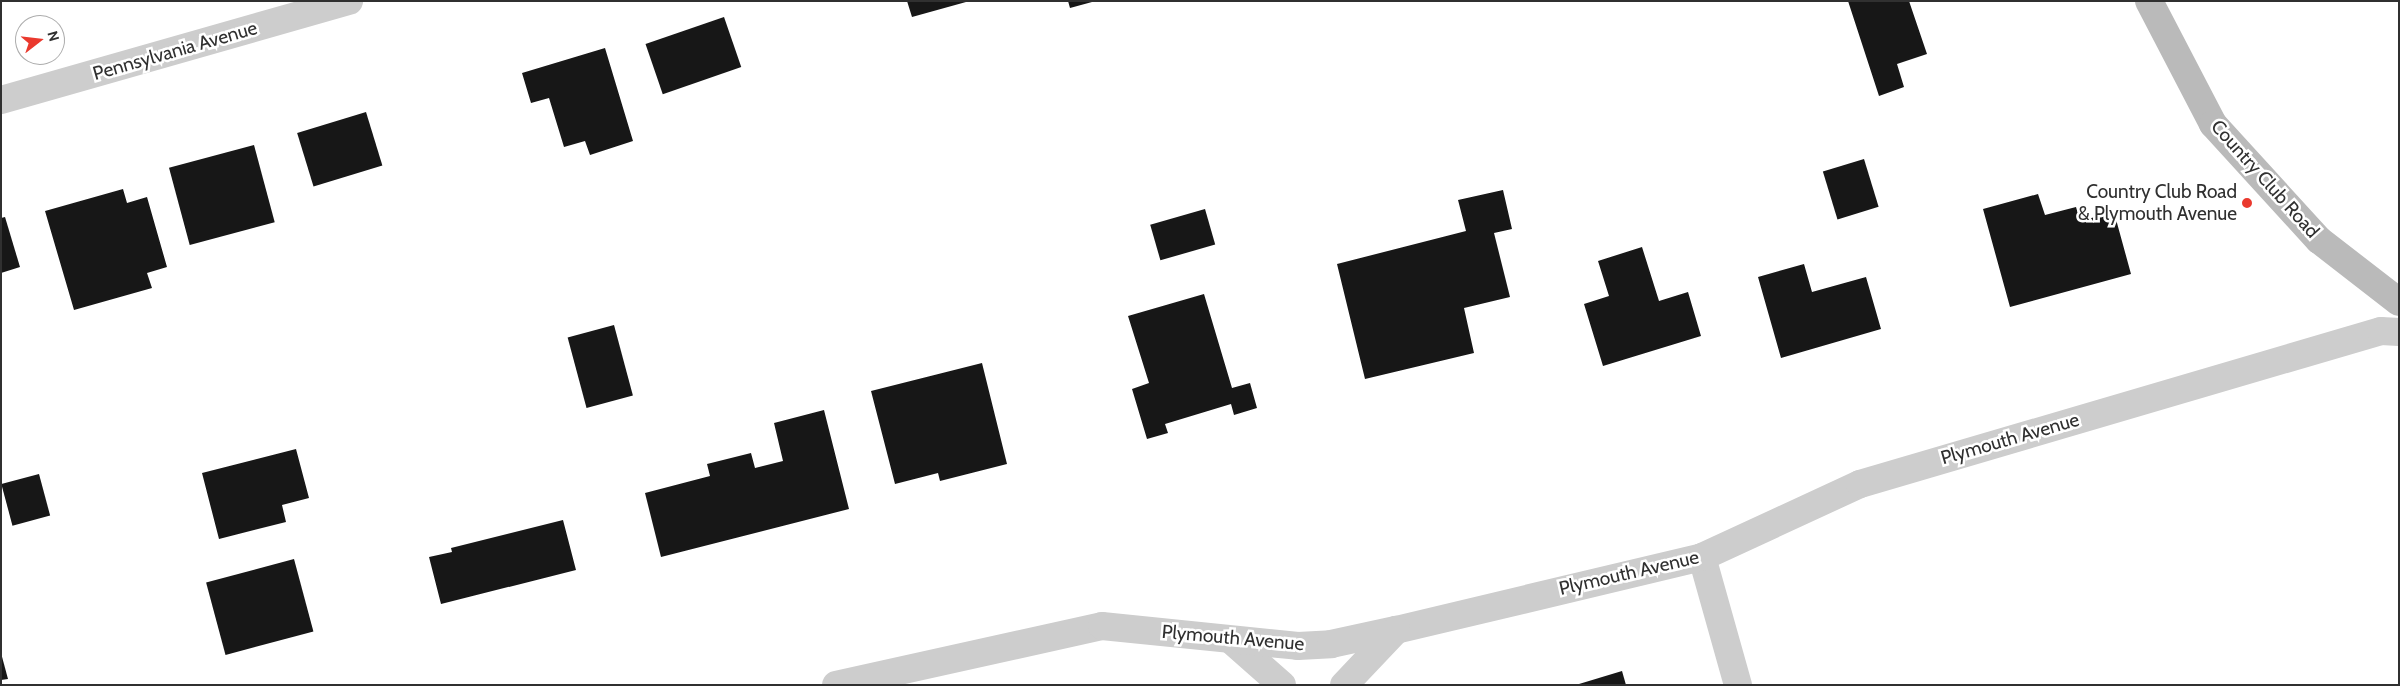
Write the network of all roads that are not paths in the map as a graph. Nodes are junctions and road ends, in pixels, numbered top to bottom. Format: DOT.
graph roads {
  1 [pos="349,1"];
  2 [pos="2149,1"];
  3 [pos="1,100"];
  4 [pos="2399,302"];
  5 [pos="2399,332"];
  6 [pos="1702,557"];
  7 [pos="1396,630"];
  8 [pos="1231,640"];
  9 [pos="836,685"];
  10 [pos="1282,685"];
  11 [pos="1344,685"];
  12 [pos="1738,685"];
  1 -- 3 [label="street, Pennsylvania Avenue"];
  2 -- 4 [label="main road, Country Club Road"];
  5 -- 6 [label="street, Plymouth Avenue"];
  6 -- 7 [label="street, Plymouth Avenue"];
  6 -- 12 [label="street"];
  7 -- 8 [label="street, Plymouth Avenue"];
  7 -- 11 [label="street"];
  8 -- 9 [label="street, Plymouth Avenue"];
  8 -- 10 [label="street"];
}
